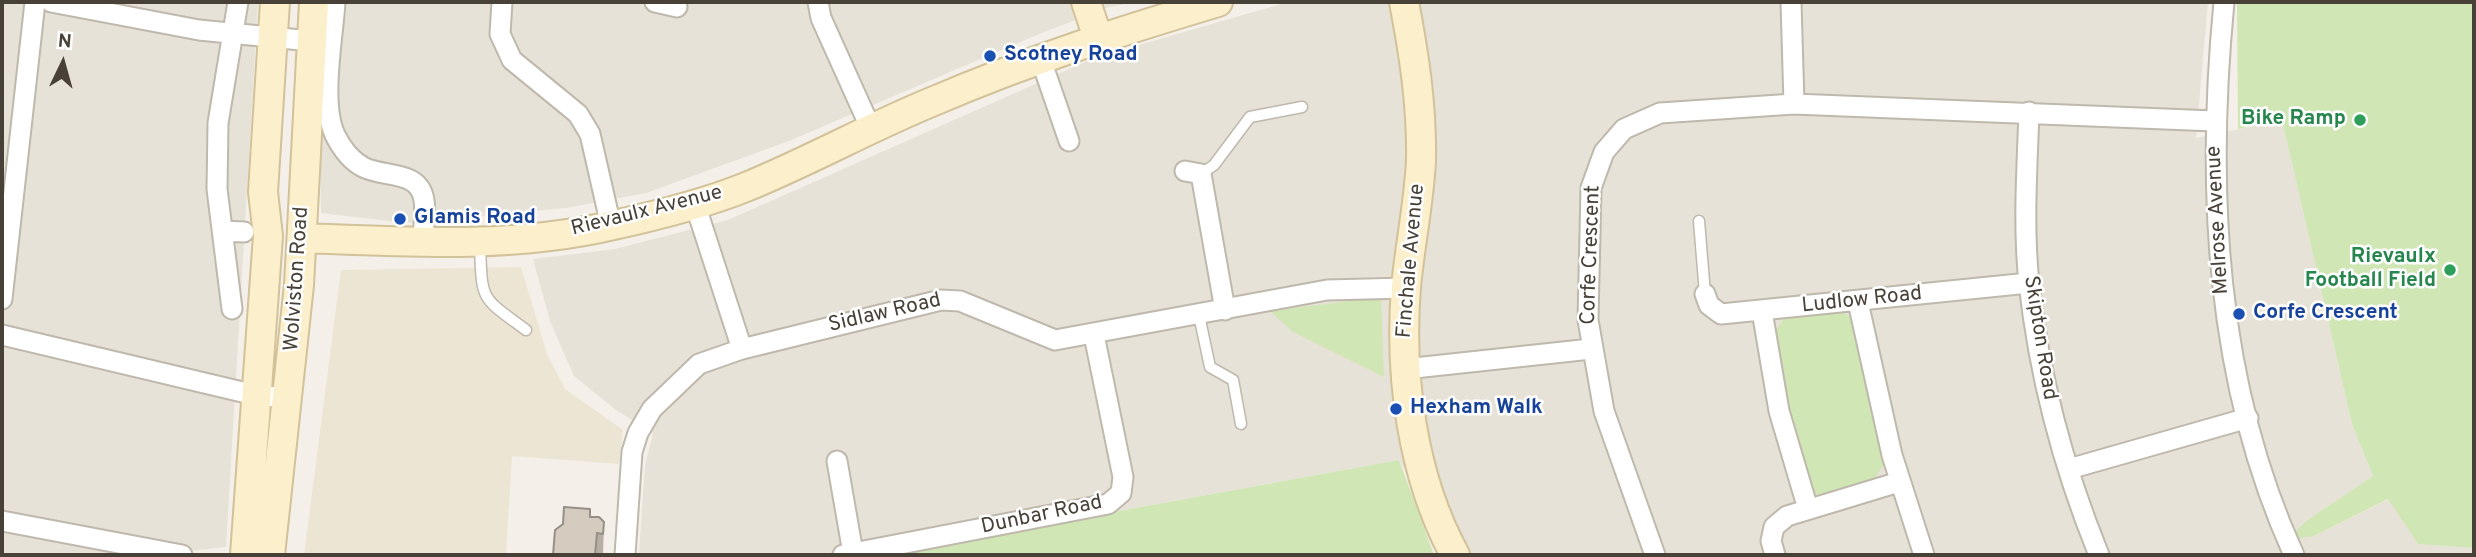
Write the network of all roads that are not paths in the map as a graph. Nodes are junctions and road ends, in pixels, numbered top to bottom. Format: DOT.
graph roads {
  1 [pos="35,2"];
  2 [pos="51,2"];
  3 [pos="238,2"];
  4 [pos="275,2"];
  5 [pos="314,2"];
  6 [pos="335,2"];
  7 [pos="502,2"];
  8 [pos="655,2"];
  9 [pos="818,2"];
  10 [pos="1086,2"];
  11 [pos="1218,2"];
  12 [pos="1404,2"];
  13 [pos="1791,2"];
  14 [pos="2224,2"];
  15 [pos="677,8"];
  16 [pos="232,35"];
  17 [pos="273,38"];
  18 [pos="1098,38"];
  19 [pos="311,41"];
  20 [pos="1040,57"];
  21 [pos="1794,104"];
  22 [pos="1302,107"];
  23 [pos="2029,112"];
  24 [pos="2214,121"];
  25 [pos="872,129"];
  26 [pos="1069,141"];
  27 [pos="1193,173"];
  28 [pos="695,204"];
  29 [pos="1699,221"];
  30 [pos="611,226"];
  31 [pos="223,231"];
  32 [pos="256,234"];
  33 [pos="303,238"];
  34 [pos="480,240"];
  35 [pos="423,243"];
  36 [pos="2029,283"];
  37 [pos="1406,288"];
  38 [pos="1705,294"];
  39 [pos="2,299"];
  40 [pos="1858,302"];
  41 [pos="232,309"];
  42 [pos="1225,310"];
  43 [pos="1762,311"];
  44 [pos="1199,316"];
  45 [pos="526,330"];
  46 [pos="2,335"];
  47 [pos="1094,335"];
  48 [pos="742,349"];
  49 [pos="1591,349"];
  50 [pos="1405,369"];
  51 [pos="255,395"];
  52 [pos="289,398"];
  53 [pos="2248,418"];
  54 [pos="1241,424"];
  55 [pos="837,461"];
  56 [pos="2069,469"];
  57 [pos="1899,482"];
  58 [pos="1808,509"];
  59 [pos="2,521"];
  60 [pos="848,554"];
  61 [pos="182,555"];
  62 [pos="245,555"];
  63 [pos="270,555"];
  64 [pos="625,555"];
  65 [pos="1455,555"];
  66 [pos="1655,555"];
  67 [pos="1775,555"];
  68 [pos="1924,555"];
  69 [pos="2099,555"];
  70 [pos="2294,555"];
  1 -- 39 [label="street"];
  2 -- 16 [label="street"];
  3 -- 16 [label="street"];
  4 -- 17 [label="street"];
  5 -- 19 [label="street, Wolviston Road"];
  6 -- 35 [label="street"];
  7 -- 30 [label="street"];
  8 -- 15 [label="street"];
  9 -- 25 [label="street"];
  10 -- 18 [label="street"];
  11 -- 18 [label="street, Rievaulx Avenue"];
  12 -- 37 [label="street, Finchale Avenue"];
  13 -- 21 [label="street"];
  14 -- 24 [label="street, Melrose Avenue"];
  16 -- 17 [label="street"];
  16 -- 31 [label="street"];
  17 -- 19 [label="street"];
  17 -- 32 [label="street"];
  18 -- 20 [label="street, Rievaulx Avenue"];
  19 -- 33 [label="street, Wolviston Road"];
  20 -- 25 [label="street, Rievaulx Avenue"];
  20 -- 26 [label="street"];
  21 -- 23 [label="street, Corfe Crescent"];
  21 -- 49 [label="street, Corfe Crescent"];
  22 -- 27 [label="lane"];
  23 -- 24 [label="street, Corfe Crescent"];
  23 -- 36 [label="street, Skipton Road"];
  24 -- 53 [label="street, Melrose Avenue"];
  25 -- 28 [label="street, Rievaulx Avenue"];
  27 -- 42 [label="street"];
  28 -- 30 [label="street, Rievaulx Avenue"];
  28 -- 48 [label="street"];
  29 -- 38 [label="lane"];
  30 -- 34 [label="street, Rievaulx Avenue"];
  31 -- 32 [label="street"];
  31 -- 41 [label="street"];
  32 -- 33 [label="street, Rievaulx Avenue"];
  32 -- 51 [label="street"];
  33 -- 35 [label="street, Rievaulx Avenue"];
  33 -- 52 [label="street, Wolviston Road"];
  34 -- 35 [label="street, Rievaulx Avenue"];
  34 -- 45 [label="lane"];
  36 -- 40 [label="street, Ludlow Road"];
  36 -- 56 [label="street, Skipton Road"];
  37 -- 42 [label="street, Sidlaw Road"];
  37 -- 50 [label="street, Finchale Avenue"];
  38 -- 43 [label="street, Ludlow Road"];
  40 -- 43 [label="street, Ludlow Road"];
  40 -- 57 [label="street"];
  42 -- 44 [label="street, Sidlaw Road"];
  43 -- 58 [label="street"];
  44 -- 47 [label="street, Sidlaw Road"];
  44 -- 54 [label="lane"];
  46 -- 51 [label="street"];
  47 -- 48 [label="street, Sidlaw Road"];
  47 -- 60 [label="street, Dunbar Road"];
  48 -- 64 [label="street, Sidlaw Road"];
  49 -- 50 [label="street"];
  49 -- 66 [label="street, Corfe Crescent"];
  50 -- 65 [label="street, Finchale Avenue"];
  51 -- 52 [label="street"];
  51 -- 62 [label="street"];
  52 -- 63 [label="street, Wolviston Road"];
  53 -- 56 [label="street"];
  53 -- 70 [label="street, Melrose Avenue"];
  55 -- 60 [label="street"];
  56 -- 69 [label="street, Skipton Road"];
  57 -- 58 [label="street"];
  57 -- 68 [label="street"];
  58 -- 67 [label="street"];
  59 -- 61 [label="street"];
}
